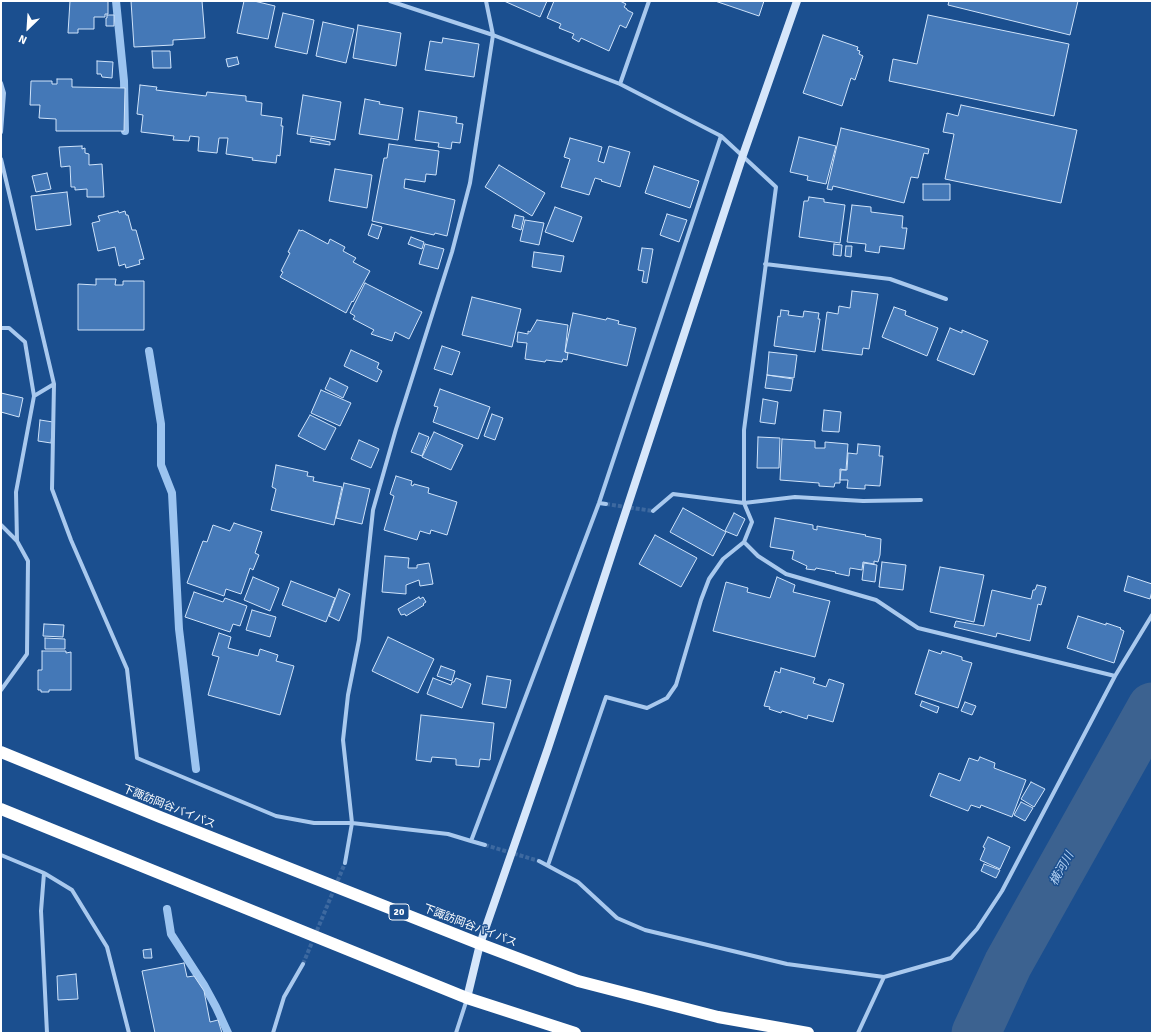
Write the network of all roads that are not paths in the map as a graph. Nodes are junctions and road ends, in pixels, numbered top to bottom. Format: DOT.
graph roads {
  1 [pos="390,1"];
  2 [pos="486,1"];
  3 [pos="649,1"];
  4 [pos="797,1"];
  5 [pos="493,35"];
  6 [pos="1,83"];
  7 [pos="620,84"];
  8 [pos="1,132"];
  9 [pos="721,136"];
  10 [pos="743,155"];
  11 [pos="1,159"];
  12 [pos="766,264"];
  13 [pos="946,299"];
  14 [pos="1,328"];
  15 [pos="54,384"];
  16 [pos="34,396"];
  17 [pos="921,500"];
  18 [pos="599,502"];
  19 [pos="744,503"];
  20 [pos="606,504"];
  21 [pos="653,511"];
  22 [pos="1,525"];
  23 [pos="17,541"];
  24 [pos="744,542"];
  25 [pos="1152,615"];
  26 [pos="1115,676"];
  27 [pos="1,690"];
  28 [pos="1,752"];
  29 [pos="1,809"];
  30 [pos="352,823"];
  31 [pos="471,841"];
  32 [pos="485,845"];
  33 [pos="1,855"];
  34 [pos="539,861"];
  35 [pos="345,863"];
  36 [pos="548,865"];
  37 [pos="44,873"];
  38 [pos="480,944"];
  39 [pos="303,964"];
  40 [pos="884,978"];
  41 [pos="467,998"];
  42 [pos="47,1033"];
  43 [pos="129,1033"];
  44 [pos="273,1033"];
  45 [pos="456,1033"];
  46 [pos="575,1033"];
  47 [pos="808,1033"];
  48 [pos="858,1033"];
  1 -- 5 [label="street"];
  2 -- 5 [label="street"];
  3 -- 7 [label="street"];
  4 -- 10 [label="street"];
  5 -- 7 [label="street"];
  5 -- 30 [label="street"];
  6 -- 8 [label="street"];
  7 -- 9 [label="street"];
  9 -- 10 [label="street"];
  9 -- 18 [label="street"];
  10 -- 12 [label="street"];
  10 -- 38 [label="street"];
  11 -- 15 [label="street"];
  12 -- 13 [label="street"];
  12 -- 19 [label="street"];
  14 -- 16 [label="street"];
  15 -- 16 [label="street"];
  15 -- 30 [label="street"];
  16 -- 23 [label="street"];
  17 -- 19 [label="street"];
  18 -- 20 [label="street"];
  18 -- 31 [label="street"];
  19 -- 21 [label="street"];
  19 -- 24 [label="street"];
  22 -- 23 [label="street"];
  23 -- 27 [label="street"];
  24 -- 26 [label="street"];
  24 -- 36 [label="street"];
  25 -- 26 [label="street"];
  26 -- 40 [label="street"];
  28 -- 38 [label="highway, 下諏訪岡谷バイパス / 20"];
  29 -- 41 [label="highway"];
  30 -- 31 [label="street"];
  30 -- 35 [label="street"];
  31 -- 32 [label="street"];
  33 -- 37 [label="street"];
  34 -- 36 [label="street"];
  36 -- 40 [label="street"];
  37 -- 42 [label="street"];
  37 -- 43 [label="street"];
  38 -- 41 [label="street"];
  38 -- 47 [label="highway, 下諏訪岡谷バイパス / 20"];
  39 -- 44 [label="street"];
  40 -- 48 [label="street"];
  41 -- 45 [label="street"];
  41 -- 46 [label="highway"];
}
